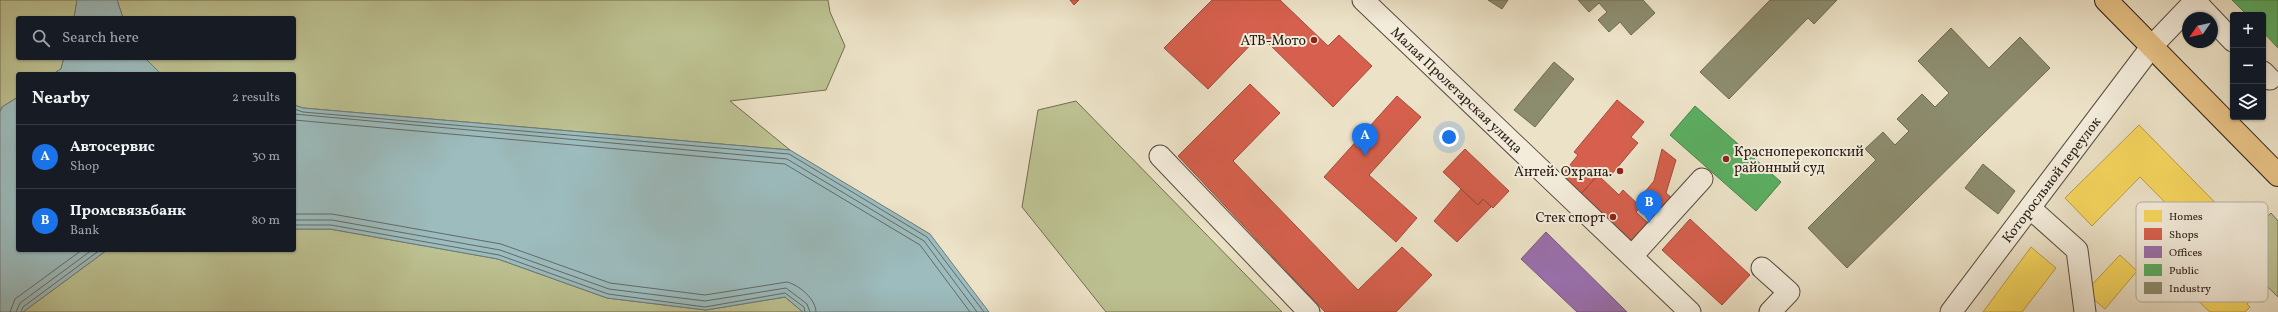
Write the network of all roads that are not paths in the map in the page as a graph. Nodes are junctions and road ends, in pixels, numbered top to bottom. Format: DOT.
graph roads {
  1 [pos="1363,0"];
  2 [pos="2106,0"];
  3 [pos="2184,12"];
  4 [pos="2206,12"];
  5 [pos="2182,15"];
  6 [pos="2218,25"];
  7 [pos="2230,38"];
  8 [pos="2152,46"];
  9 [pos="1160,156"];
  10 [pos="2278,175"];
  11 [pos="1702,179"];
  12 [pos="2030,208"];
  13 [pos="1632,256"];
  14 [pos="1762,268"];
  15 [pos="1309,312"];
  16 [pos="1690,312"];
  17 [pos="1770,312"];
  18 [pos="1951,312"];
  19 [pos="2085,312"];
  1 -- 13 [label="street, Малая Пролетарская улица"];
  2 -- 8 [label="main road"];
  3 -- 4 [label="street, Которосльной переулок"];
  5 -- 8 [label="street, Которосльной переулок"];
  6 -- 7 [label="street"];
  8 -- 10 [label="main road"];
  8 -- 12 [label="street, Которосльной переулок"];
  9 -- 15 [label="street"];
  11 -- 13 [label="street"];
  12 -- 18 [label="street, Которосльной переулок"];
  12 -- 19 [label="street"];
  13 -- 16 [label="street, Малая Пролетарская улица"];
  14 -- 17 [label="street"];
}
